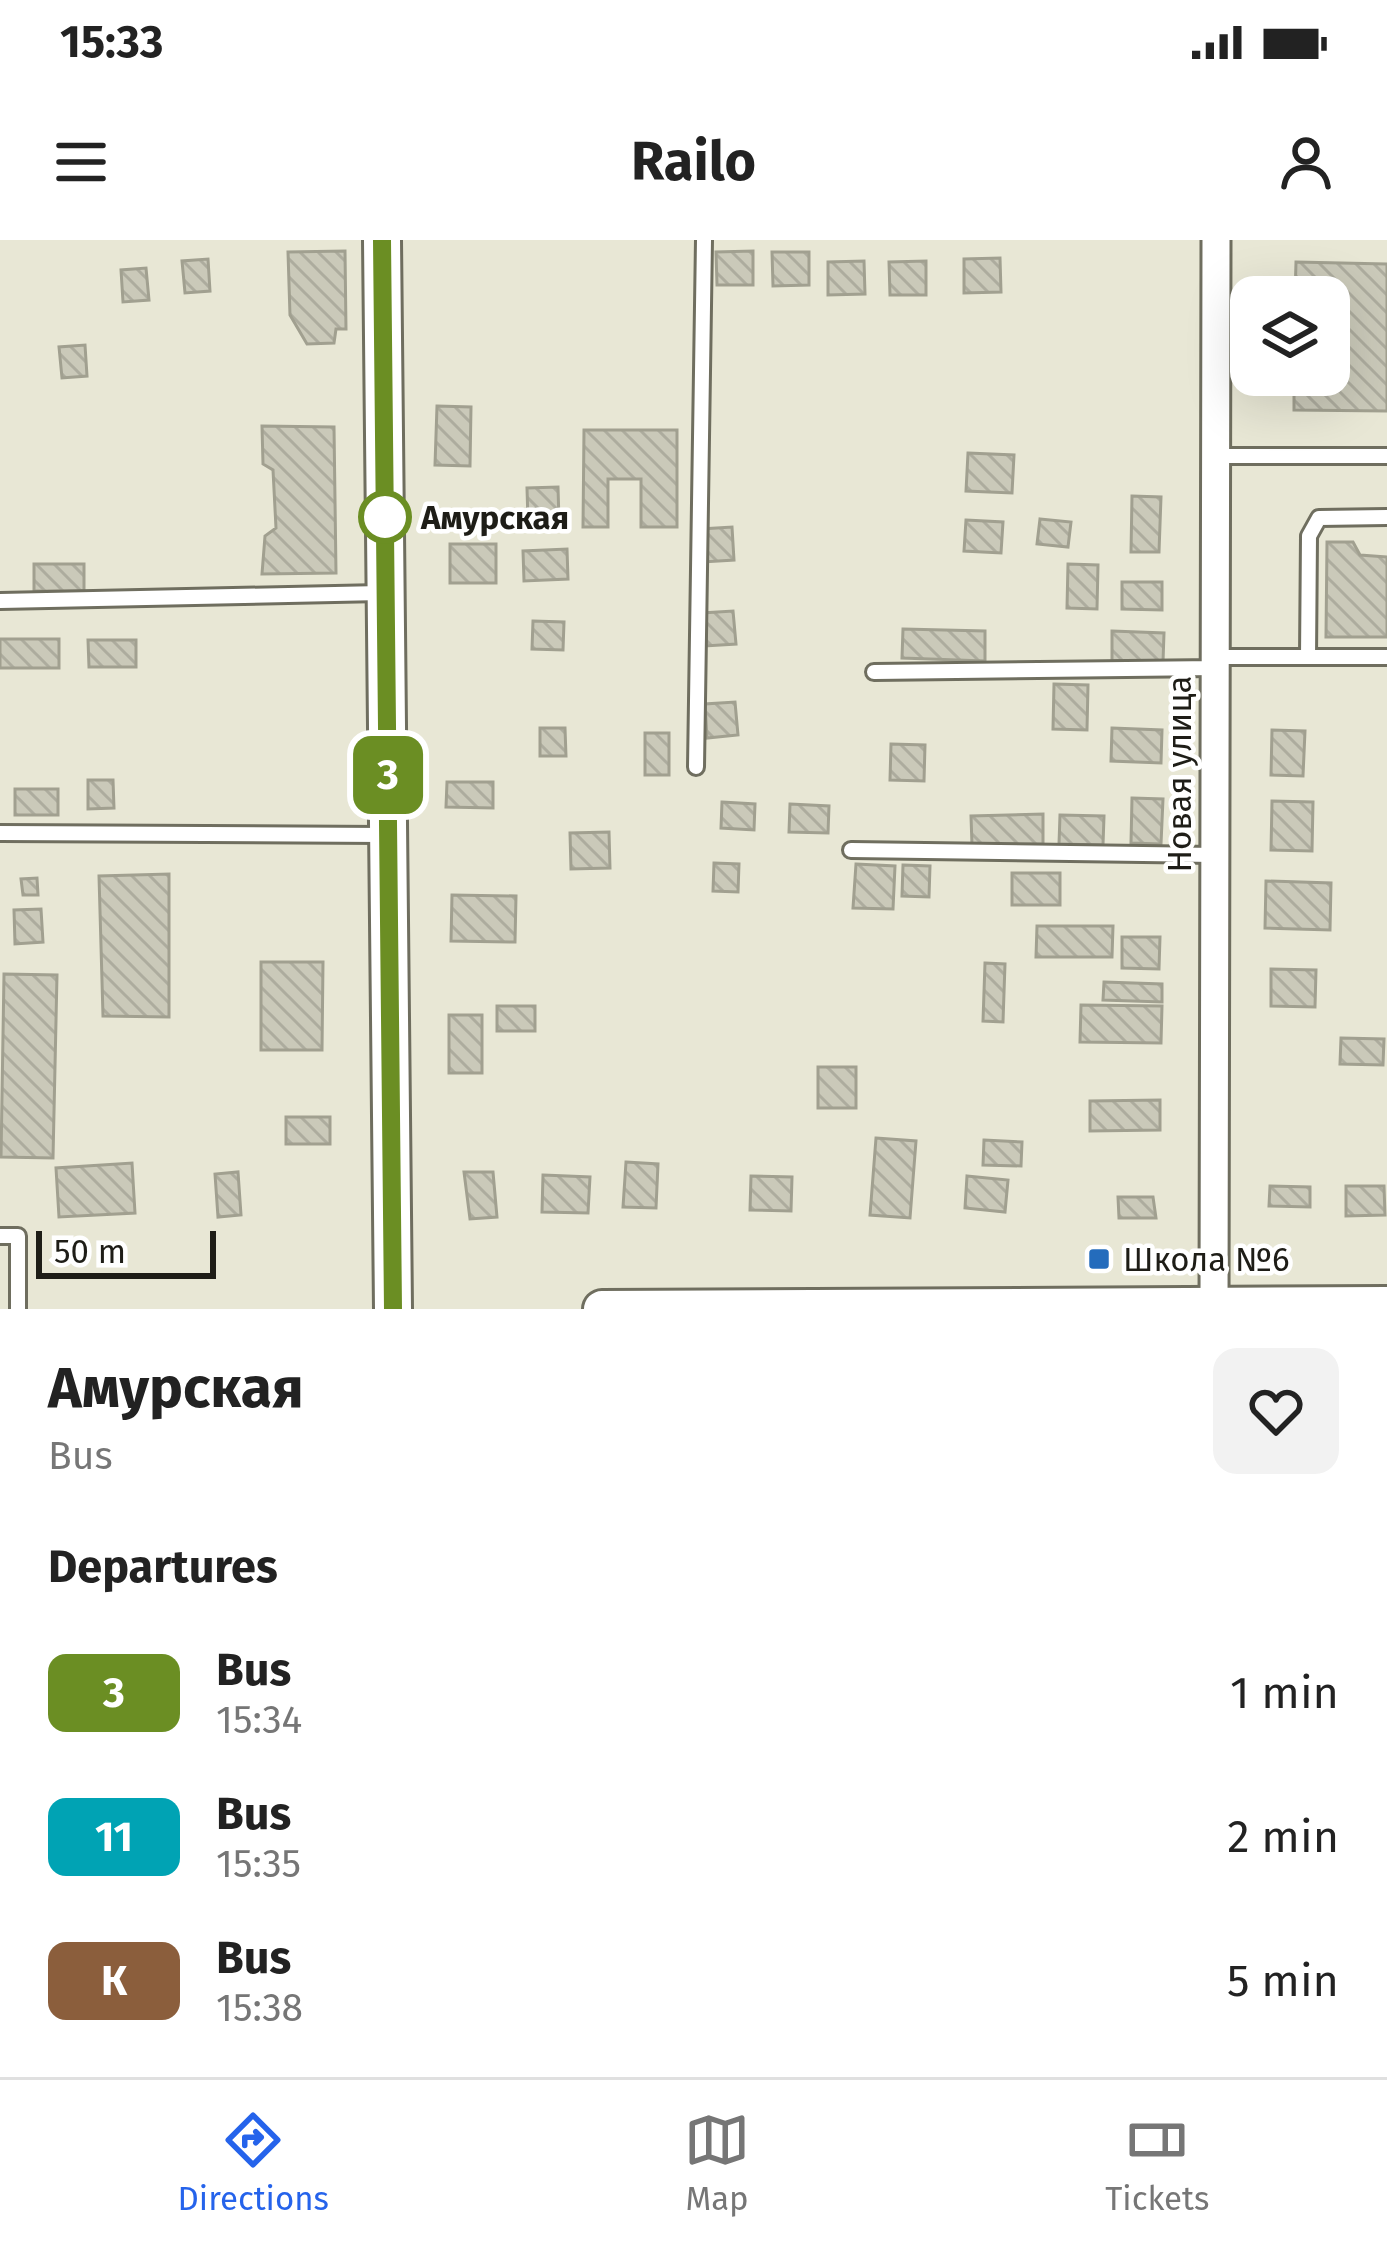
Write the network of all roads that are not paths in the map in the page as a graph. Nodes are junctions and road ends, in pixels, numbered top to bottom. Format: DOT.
graph roads {
  1 [pos="382,240"];
  2 [pos="704,240"];
  3 [pos="1216,240"];
  4 [pos="1215,456"];
  5 [pos="1387,456"];
  6 [pos="1387,517"];
  7 [pos="386,593"];
  8 [pos="0,601"];
  9 [pos="1308,657"];
  10 [pos="1387,657"];
  11 [pos="1215,663"];
  12 [pos="874,672"];
  13 [pos="696,766"];
  14 [pos="0,833"];
  15 [pos="388,835"];
  16 [pos="851,850"];
  17 [pos="1215,855"];
  18 [pos="0,1236"];
  19 [pos="1387,1305"];
  20 [pos="1214,1307"];
  21 [pos="18,1309"];
  22 [pos="393,1309"];
  23 [pos="602,1309"];
  1 -- 7 [label="main road"];
  2 -- 13 [label="lane"];
  3 -- 4 [label="street, Новая улица"];
  4 -- 5 [label="lane"];
  4 -- 11 [label="street, Новая улица"];
  6 -- 9 [label="lane"];
  7 -- 8 [label="lane"];
  7 -- 15 [label="main road"];
  9 -- 10 [label="lane"];
  9 -- 11 [label="lane"];
  11 -- 12 [label="lane"];
  11 -- 17 [label="street, Новая улица"];
  14 -- 15 [label="lane"];
  15 -- 22 [label="main road"];
  16 -- 17 [label="lane"];
  17 -- 20 [label="street, Новая улица"];
  18 -- 21 [label="lane"];
  19 -- 20 [label="main road"];
  20 -- 23 [label="main road"];
}
